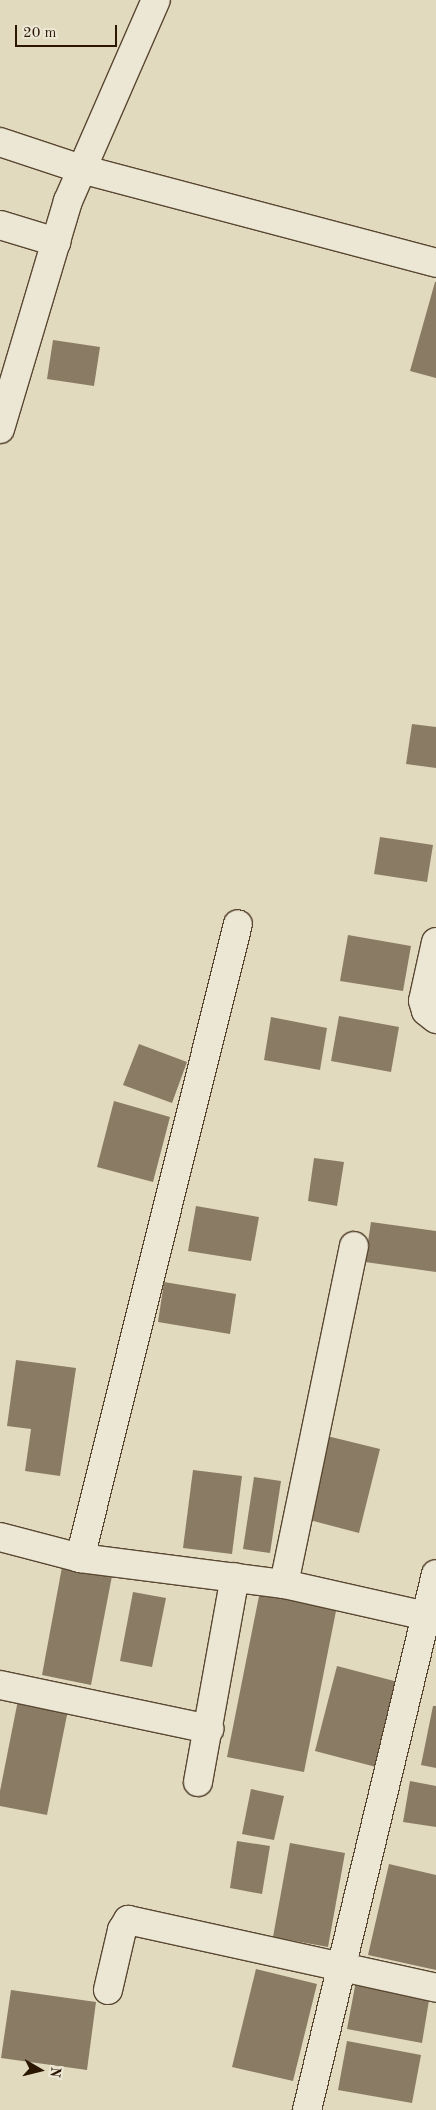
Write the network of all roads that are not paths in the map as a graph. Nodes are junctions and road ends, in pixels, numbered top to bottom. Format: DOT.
graph roads {
  1 [pos="156,0"];
  2 [pos="0,142"];
  3 [pos="81,169"];
  4 [pos="0,225"];
  5 [pos="56,242"];
  6 [pos="436,263"];
  7 [pos="4,400"];
  8 [pos="0,429"];
  9 [pos="238,924"];
  10 [pos="436,942"];
  11 [pos="436,1018"];
  12 [pos="354,1246"];
  13 [pos="0,1537"];
  14 [pos="80,1558"];
  15 [pos="436,1574"];
  16 [pos="235,1577"];
  17 [pos="284,1584"];
  18 [pos="426,1616"];
  19 [pos="0,1685"];
  20 [pos="209,1729"];
  21 [pos="198,1782"];
  22 [pos="343,1970"];
  23 [pos="436,1988"];
  24 [pos="108,1990"];
  25 [pos="307,2110"];
  1 -- 3 [label="street"];
  2 -- 3 [label="street"];
  3 -- 5 [label="street"];
  3 -- 6 [label="street"];
  4 -- 5 [label="street"];
  5 -- 7 [label="street"];
  7 -- 8 [label="street"];
  9 -- 14 [label="street"];
  10 -- 11 [label="street"];
  12 -- 17 [label="street"];
  13 -- 14 [label="street"];
  14 -- 16 [label="street"];
  15 -- 18 [label="street"];
  16 -- 17 [label="street"];
  16 -- 20 [label="street"];
  17 -- 18 [label="street"];
  18 -- 22 [label="street"];
  19 -- 20 [label="street"];
  20 -- 21 [label="street"];
  22 -- 23 [label="street"];
  22 -- 24 [label="street"];
  22 -- 25 [label="street"];
}
